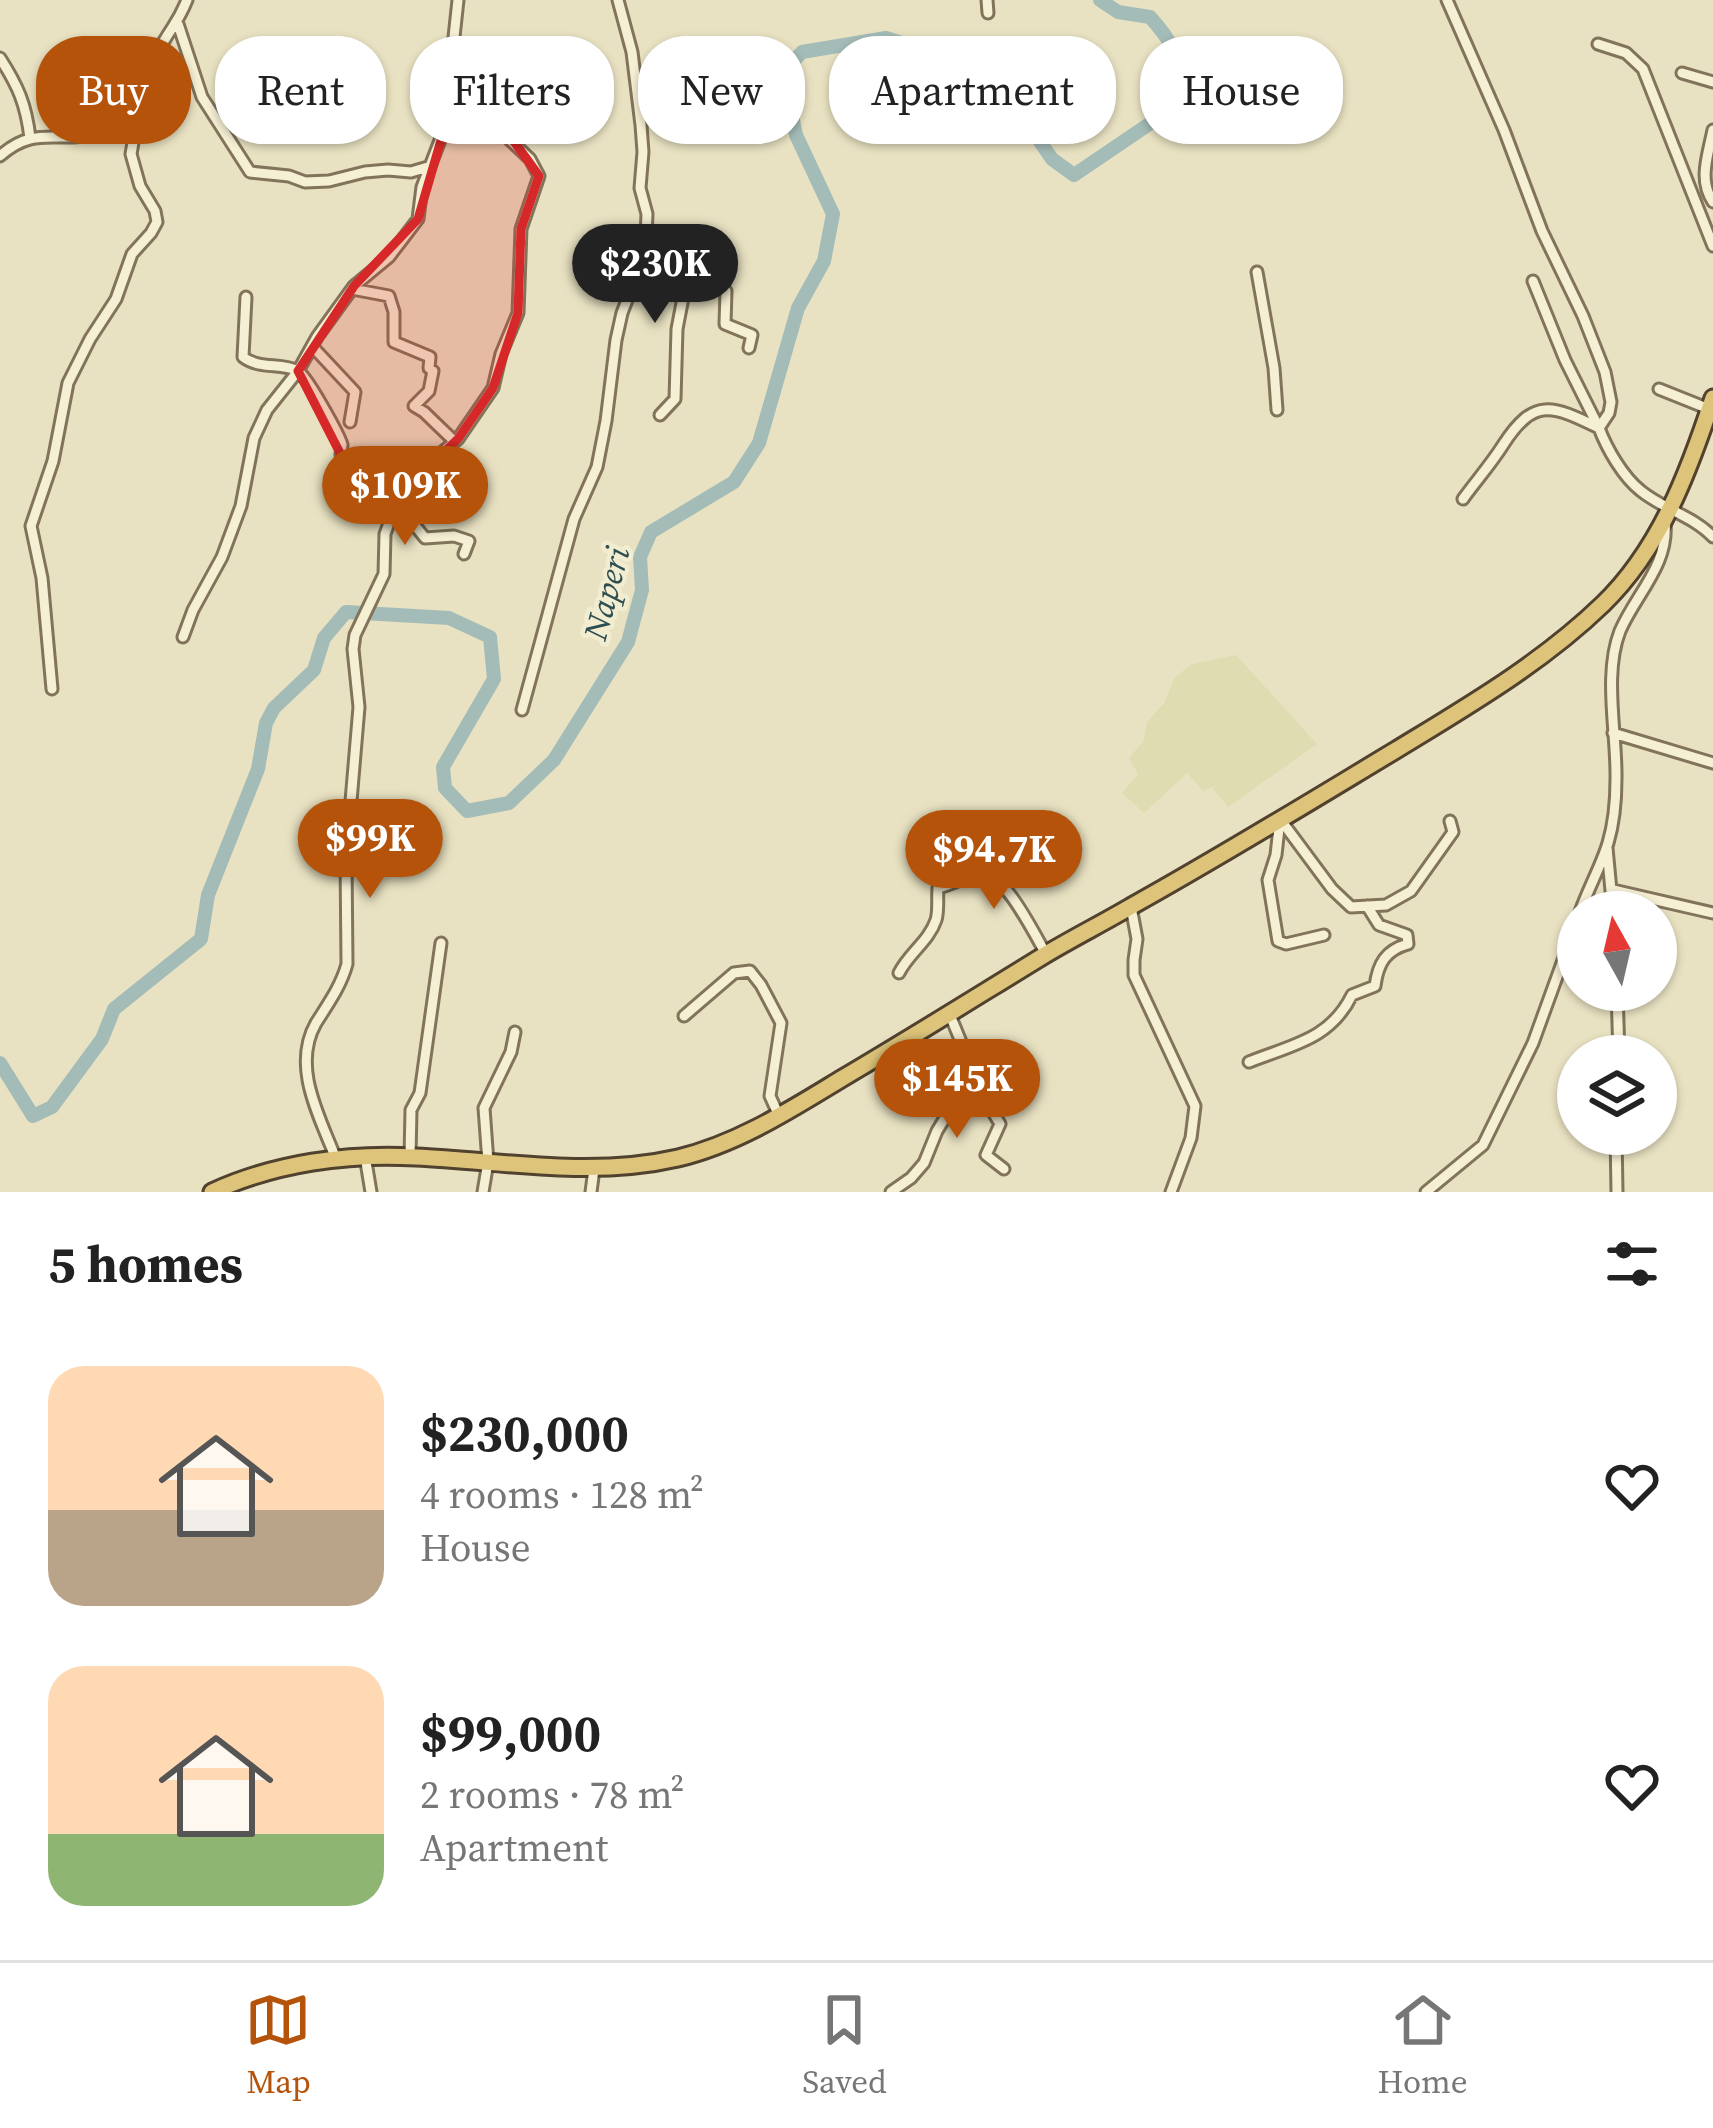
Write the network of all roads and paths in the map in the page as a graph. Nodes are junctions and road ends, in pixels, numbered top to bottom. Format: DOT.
graph roads {
  1 [pos="187,0"];
  2 [pos="458,0"];
  3 [pos="618,0"];
  4 [pos="987,0"];
  5 [pos="1447,0"];
  6 [pos="988,13"];
  7 [pos="178,24"];
  8 [pos="168,36"];
  9 [pos="454,36"];
  10 [pos="1598,44"];
  11 [pos="0,58"];
  12 [pos="1682,73"];
  13 [pos="1713,82"];
  14 [pos="1713,130"];
  15 [pos="36,137"];
  16 [pos="30,138"];
  17 [pos="133,144"];
  18 [pos="438,144"];
  19 [pos="514,144"];
  20 [pos="0,156"];
  21 [pos="428,167"];
  22 [pos="1713,202"];
  23 [pos="645,241"];
  24 [pos="1713,246"];
  25 [pos="726,250"];
  26 [pos="669,252"];
  27 [pos="1257,272"];
  28 [pos="1533,281"];
  29 [pos="686,282"];
  30 [pos="352,289"];
  31 [pos="246,297"];
  32 [pos="312,346"];
  33 [pos="749,348"];
  34 [pos="298,371"];
  35 [pos="1659,389"];
  36 [pos="1712,402"];
  37 [pos="1277,410"];
  38 [pos="660,415"];
  39 [pos="350,422"];
  40 [pos="1599,428"];
  41 [pos="454,441"];
  42 [pos="399,498"];
  43 [pos="1463,499"];
  44 [pos="1668,514"];
  45 [pos="1713,537"];
  46 [pos="464,554"];
  47 [pos="184,637"];
  48 [pos="52,689"];
  49 [pos="522,710"];
  50 [pos="1613,733"];
  51 [pos="1713,763"];
  52 [pos="1280,820"];
  53 [pos="1450,820"];
  54 [pos="1607,848"];
  55 [pos="1613,890"];
  56 [pos="1589,891"];
  57 [pos="1366,906"];
  58 [pos="1131,907"];
  59 [pos="1713,913"];
  60 [pos="1324,935"];
  61 [pos="441,943"];
  62 [pos="1046,954"];
  63 [pos="899,974"];
  64 [pos="1557,976"];
  65 [pos="950,1015"];
  66 [pos="684,1016"];
  67 [pos="514,1032"];
  68 [pos="1249,1062"];
  69 [pos="970,1075"];
  70 [pos="779,1115"];
  71 [pos="1616,1155"];
  72 [pos="365,1156"];
  73 [pos="410,1156"];
  74 [pos="336,1160"];
  75 [pos="488,1162"];
  76 [pos="594,1169"];
  77 [pos="1004,1169"];
  78 [pos="908,1180"];
  79 [pos="212,1192"];
  80 [pos="371,1192"];
  81 [pos="483,1192"];
  82 [pos="591,1192"];
  83 [pos="891,1192"];
  84 [pos="912,1192"];
  85 [pos="1171,1192"];
  86 [pos="1426,1192"];
  87 [pos="1617,1192"];
  1 -- 7 [label="street"];
  2 -- 9 [label="street"];
  3 -- 23 [label="street"];
  4 -- 6 [label="street"];
  5 -- 40 [label="street"];
  7 -- 8 [label="street"];
  7 -- 21 [label="street"];
  10 -- 24 [label="street"];
  11 -- 16 [label="street"];
  12 -- 13 [label="street"];
  14 -- 22 [label="street"];
  15 -- 16 [label="street"];
  16 -- 20 [label="street"];
  17 -- 48 [label="street"];
  18 -- 21 [label="street"];
  19 -- 41 [label="street"];
  21 -- 30 [label="street"];
  23 -- 26 [label="street"];
  23 -- 49 [label="street"];
  25 -- 26 [label="street"];
  26 -- 29 [label="street"];
  27 -- 37 [label="street"];
  28 -- 40 [label="street"];
  29 -- 33 [label="street"];
  29 -- 38 [label="street"];
  30 -- 32 [label="street"];
  30 -- 41 [label="street"];
  31 -- 34 [label="street"];
  32 -- 34 [label="street"];
  32 -- 39 [label="street"];
  34 -- 42 [label="street"];
  34 -- 47 [label="street"];
  35 -- 36 [label="street"];
  36 -- 44 [label="highway"];
  40 -- 43 [label="street"];
  40 -- 44 [label="street"];
  41 -- 42 [label="street"];
  42 -- 46 [label="street"];
  42 -- 74 [label="street"];
  44 -- 45 [label="street"];
  44 -- 50 [label="street"];
  44 -- 52 [label="highway"];
  50 -- 51 [label="street"];
  50 -- 54 [label="street"];
  52 -- 57 [label="street"];
  52 -- 58 [label="highway"];
  52 -- 60 [label="street"];
  53 -- 57 [label="street"];
  54 -- 55 [label="street"];
  54 -- 56 [label="street"];
  55 -- 59 [label="street"];
  57 -- 68 [label="street"];
  58 -- 62 [label="highway"];
  58 -- 85 [label="street"];
  61 -- 73 [label="street"];
  62 -- 63 [label="street"];
  62 -- 65 [label="highway"];
  64 -- 86 [label="street"];
  65 -- 69 [label="street"];
  65 -- 70 [label="highway"];
  66 -- 70 [label="street"];
  67 -- 75 [label="street"];
  69 -- 77 [label="street"];
  69 -- 78 [label="street"];
  70 -- 76 [label="highway"];
  71 -- 87 [label="street"];
  72 -- 73 [label="highway"];
  72 -- 74 [label="highway"];
  72 -- 80 [label="street"];
  73 -- 75 [label="highway"];
  74 -- 79 [label="highway"];
  75 -- 76 [label="highway"];
  75 -- 81 [label="street"];
  76 -- 82 [label="street"];
  78 -- 83 [label="street"];
  78 -- 84 [label="street"];
}
